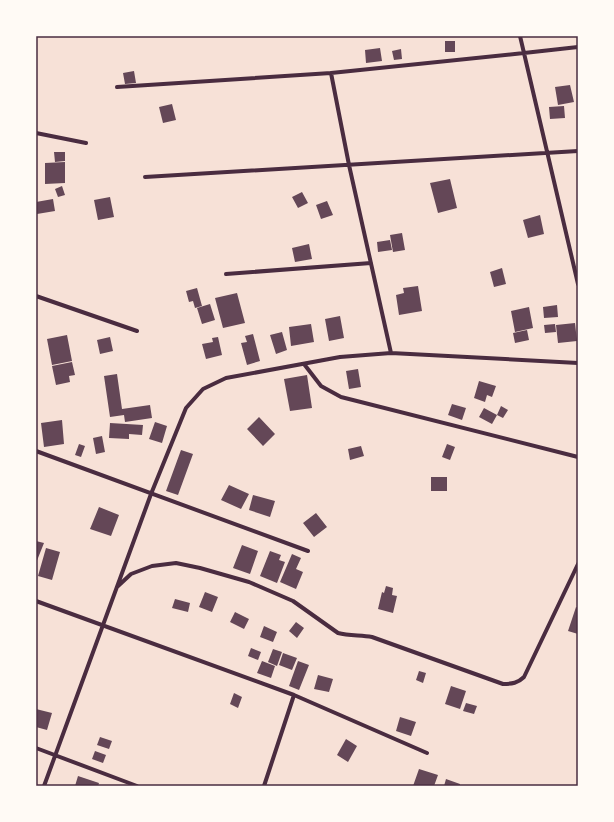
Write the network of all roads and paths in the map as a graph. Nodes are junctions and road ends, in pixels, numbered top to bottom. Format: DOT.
graph roads {
  1 [pos="520,36"];
  2 [pos="578,46"];
  3 [pos="524,54"];
  4 [pos="331,73"];
  5 [pos="117,87"];
  6 [pos="36,133"];
  7 [pos="86,143"];
  8 [pos="578,151"];
  9 [pos="547,153"];
  10 [pos="349,165"];
  11 [pos="145,177"];
  12 [pos="371,263"];
  13 [pos="226,274"];
  14 [pos="578,284"];
  15 [pos="36,296"];
  16 [pos="137,331"];
  17 [pos="391,353"];
  18 [pos="578,363"];
  19 [pos="304,364"];
  20 [pos="36,451"];
  21 [pos="578,457"];
  22 [pos="151,494"];
  23 [pos="308,551"];
  24 [pos="578,564"];
  25 [pos="116,588"];
  26 [pos="36,601"];
  27 [pos="102,625"];
  28 [pos="294,695"];
  29 [pos="36,748"];
  30 [pos="427,753"];
  31 [pos="55,755"];
  32 [pos="44,786"];
  33 [pos="137,786"];
  34 [pos="264,786"];
  1 -- 3 [label="street"];
  2 -- 3 [label="street"];
  3 -- 4 [label="street"];
  3 -- 9 [label="street"];
  4 -- 5 [label="street"];
  4 -- 10 [label="street"];
  6 -- 7 [label="street"];
  8 -- 9 [label="street"];
  9 -- 10 [label="street"];
  9 -- 14 [label="street"];
  10 -- 11 [label="street"];
  10 -- 12 [label="street"];
  12 -- 13 [label="street"];
  12 -- 17 [label="street"];
  15 -- 16 [label="street"];
  17 -- 18 [label="street"];
  17 -- 19 [label="street"];
  19 -- 21 [label="street"];
  19 -- 22 [label="street"];
  20 -- 22 [label="street"];
  22 -- 23 [label="street"];
  22 -- 25 [label="street"];
  24 -- 25 [label="street"];
  25 -- 27 [label="street"];
  26 -- 27 [label="street"];
  27 -- 28 [label="street"];
  27 -- 31 [label="street"];
  28 -- 30 [label="street"];
  28 -- 34 [label="street"];
  29 -- 31 [label="street"];
  31 -- 32 [label="street"];
  31 -- 33 [label="street"];
}
